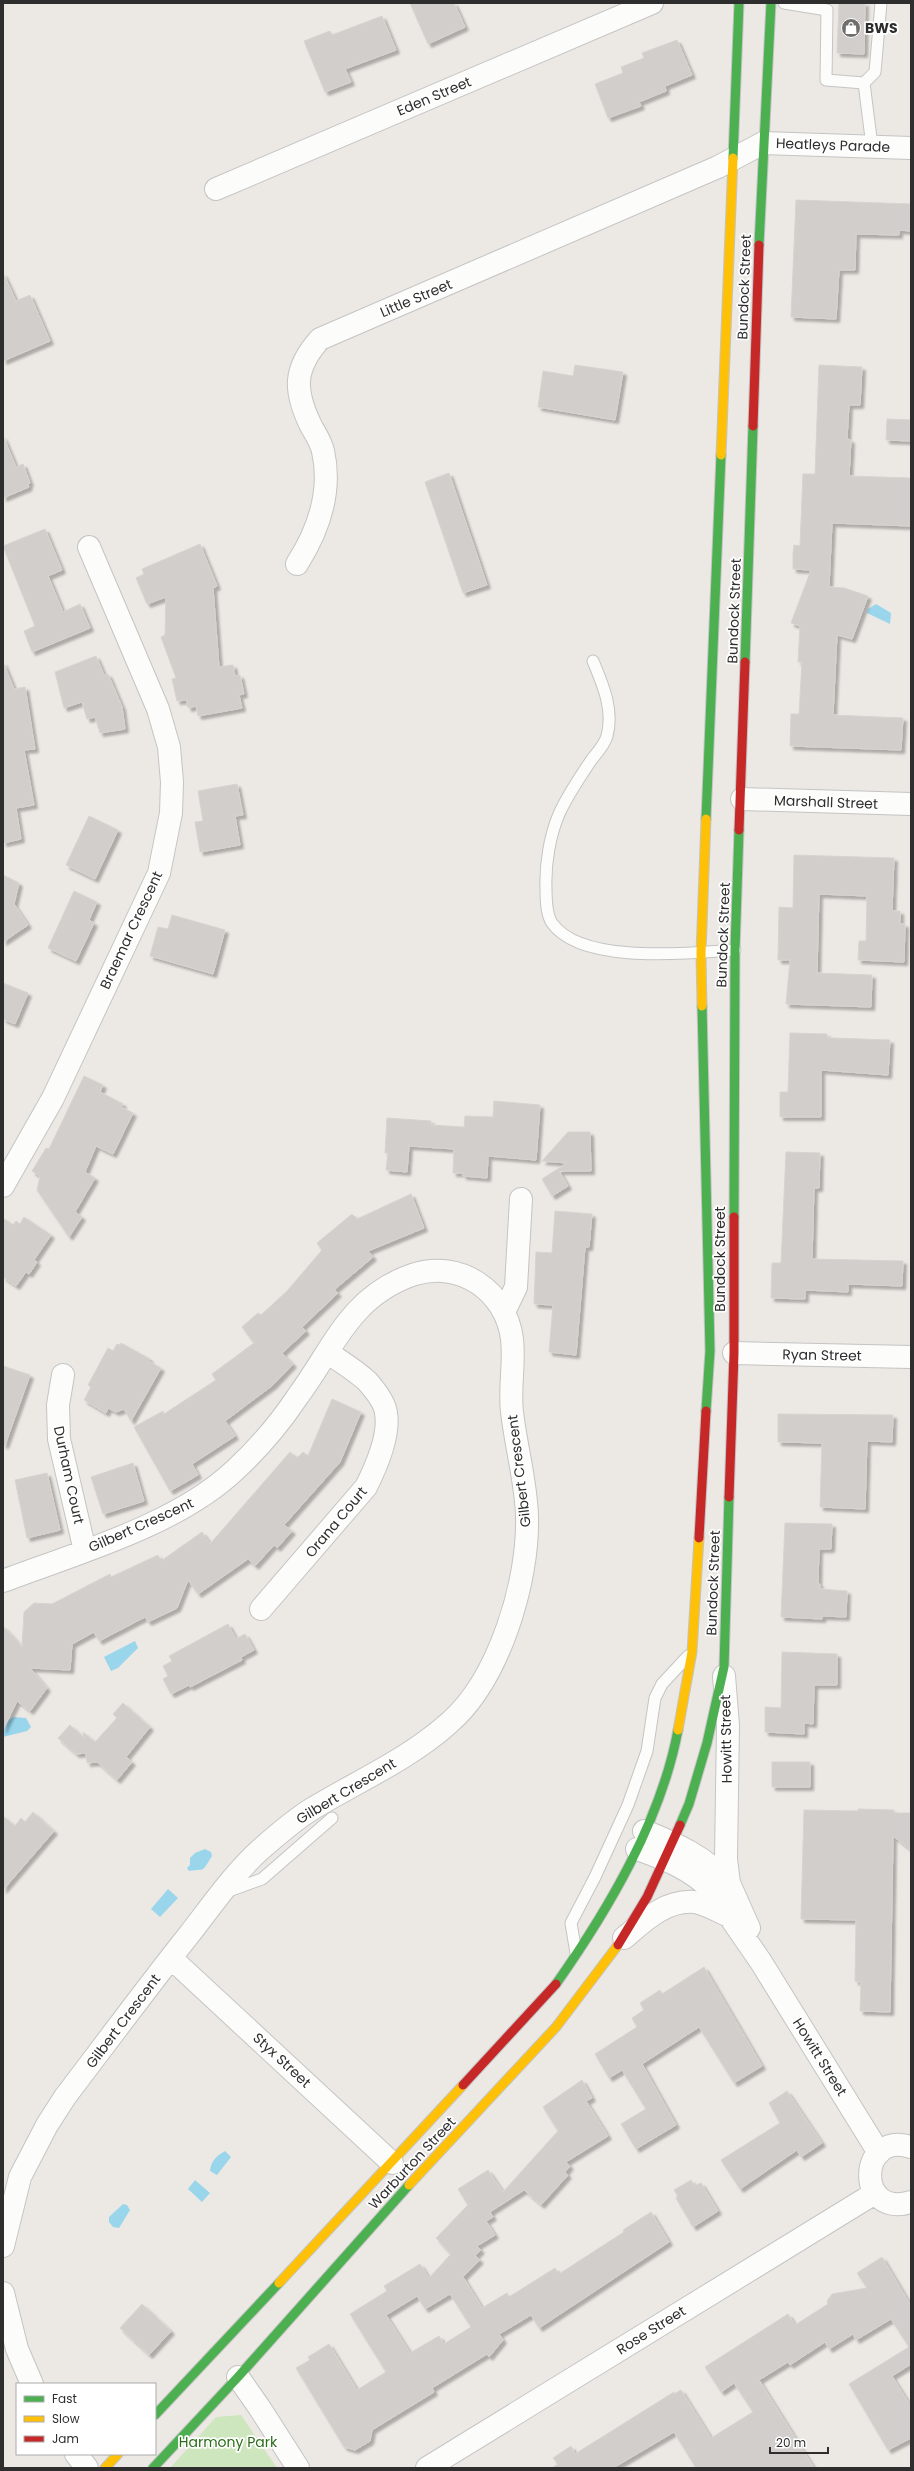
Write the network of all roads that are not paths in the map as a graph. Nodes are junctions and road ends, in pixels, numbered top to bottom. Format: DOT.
graph roads {
  1 [pos="652,3"];
  2 [pos="739,3"];
  3 [pos="771,3"];
  4 [pos="784,3"];
  5 [pos="881,3"];
  6 [pos="827,6"];
  7 [pos="864,83"];
  8 [pos="763,143"];
  9 [pos="872,146"];
  10 [pos="911,148"];
  11 [pos="734,158"];
  12 [pos="216,189"];
  13 [pos="89,547"];
  14 [pos="297,564"];
  15 [pos="593,661"];
  16 [pos="742,799"];
  17 [pos="911,804"];
  18 [pos="735,950"];
  19 [pos="701,952"];
  20 [pos="3,1186"];
  21 [pos="521,1199"];
  22 [pos="505,1310"];
  23 [pos="327,1352"];
  24 [pos="734,1353"];
  25 [pos="911,1357"];
  26 [pos="63,1375"];
  27 [pos="85,1550"];
  28 [pos="3,1581"];
  29 [pos="261,1609"];
  30 [pos="692,1652"];
  31 [pos="724,1667"];
  32 [pos="332,1818"];
  33 [pos="640,1840"];
  34 [pos="670,1851"];
  35 [pos="729,1883"];
  36 [pos="224,1892"];
  37 [pos="729,1916"];
  38 [pos="623,1939"];
  39 [pos="576,1956"];
  40 [pos="171,1958"];
  41 [pos="761,1962"];
  42 [pos="911,2147"];
  43 [pos="879,2153"];
  44 [pos="392,2163"];
  45 [pos="875,2193"];
  46 [pos="911,2202"];
  47 [pos="3,2246"];
  48 [pos="3,2293"];
  49 [pos="238,2378"];
  50 [pos="32,2383"];
  51 [pos="156,2414"];
  52 [pos="77,2455"];
  53 [pos="117,2455"];
  54 [pos="87,2468"];
  55 [pos="105,2468"];
  56 [pos="153,2468"];
  57 [pos="298,2468"];
  58 [pos="427,2468"];
  1 -- 12 [label="street, Eden Street"];
  2 -- 11 [label="main road, Bundock Street"];
  3 -- 8 [label="main road, Bundock Street"];
  4 -- 6 [label="lane"];
  5 -- 7 [label="lane"];
  6 -- 7 [label="lane"];
  7 -- 9 [label="lane"];
  8 -- 9 [label="street, Heatleys Parade"];
  8 -- 11 [label="street, Heatleys Parade"];
  8 -- 16 [label="main road, Bundock Street"];
  9 -- 10 [label="street, Heatleys Parade"];
  11 -- 14 [label="street, Little Street"];
  11 -- 19 [label="main road, Bundock Street"];
  13 -- 20 [label="street, Braemar Crescent"];
  15 -- 19 [label="lane"];
  16 -- 17 [label="street, Marshall Street"];
  16 -- 18 [label="main road, Bundock Street"];
  18 -- 19 [label="lane"];
  18 -- 24 [label="main road, Bundock Street"];
  19 -- 30 [label="main road, Bundock Street"];
  21 -- 22 [label="street"];
  22 -- 23 [label="street, Gilbert Crescent"];
  22 -- 36 [label="street, Gilbert Crescent"];
  23 -- 27 [label="street, Gilbert Crescent"];
  23 -- 29 [label="street, Orana Court"];
  24 -- 25 [label="street, Ryan Street"];
  24 -- 31 [label="main road, Bundock Street"];
  26 -- 27 [label="street, Durham Court"];
  27 -- 28 [label="street, Gilbert Crescent"];
  30 -- 33 [label="main road, Bundock Street"];
  30 -- 39 [label="lane"];
  31 -- 34 [label="main road, Bundock Street"];
  31 -- 35 [label="street, Howitt Street"];
  32 -- 36 [label="lane"];
  33 -- 34 [label="street, Howitt Street"];
  33 -- 39 [label="main road, Warburton Street"];
  34 -- 35 [label="street, Howitt Street"];
  34 -- 37 [label="street, Howitt Street"];
  34 -- 38 [label="main road, Warburton Street"];
  35 -- 41 [label="street, Howitt Street"];
  36 -- 40 [label="street, Gilbert Crescent"];
  37 -- 38 [label="street"];
  37 -- 41 [label="street, Howitt Street"];
  38 -- 49 [label="main road, Warburton Street"];
  39 -- 44 [label="main road, Warburton Street"];
  40 -- 44 [label="street, Styx Street"];
  40 -- 47 [label="street, Gilbert Crescent"];
  41 -- 43 [label="street, Howitt Street"];
  42 -- 43 [label="street"];
  43 -- 45 [label="street"];
  44 -- 51 [label="main road, Warburton Street"];
  45 -- 46 [label="street"];
  45 -- 58 [label="street, Rose Street"];
  48 -- 50 [label="street"];
  49 -- 56 [label="main road, Warburton Street"];
  49 -- 57 [label="street"];
  52 -- 54 [label="street"];
  53 -- 55 [label="main road"];
}
